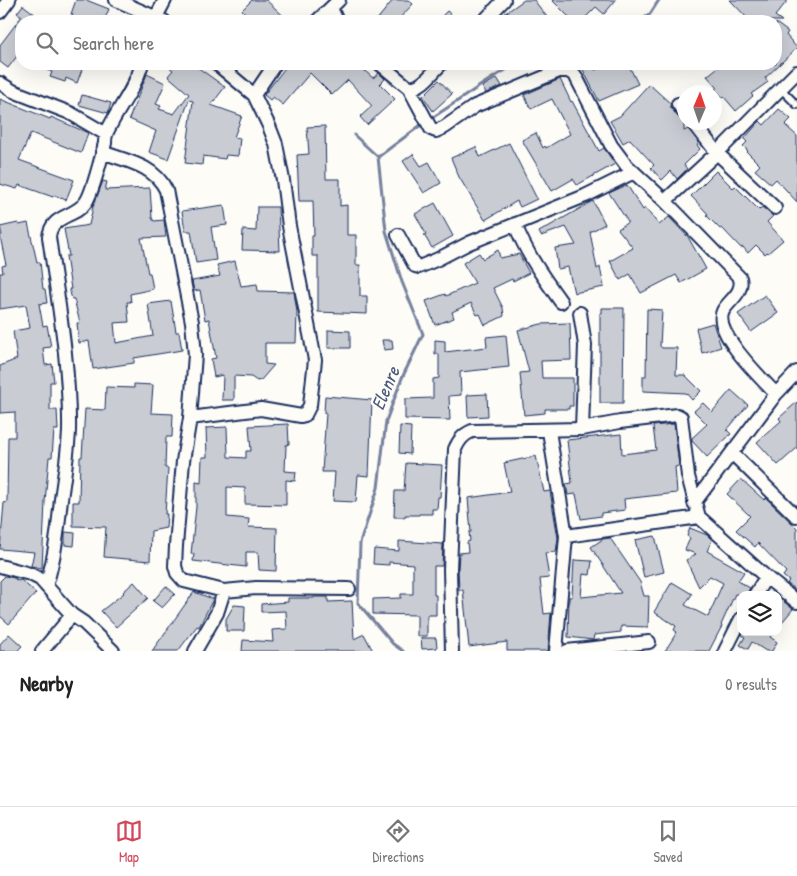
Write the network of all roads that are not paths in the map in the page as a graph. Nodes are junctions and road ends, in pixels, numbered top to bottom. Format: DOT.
graph roads {
  1 [pos="116,0"];
  2 [pos="165,0"];
  3 [pos="504,0"];
  4 [pos="335,4"];
  5 [pos="148,15"];
  6 [pos="160,15"];
  7 [pos="323,15"];
  8 [pos="490,15"];
  9 [pos="140,70"];
  10 [pos="224,70"];
  11 [pos="271,70"];
  12 [pos="387,70"];
  13 [pos="435,70"];
  14 [pos="797,72"];
  15 [pos="0,83"];
  16 [pos="409,88"];
  17 [pos="781,89"];
  18 [pos="254,95"];
  19 [pos="797,105"];
  20 [pos="699,130"];
  21 [pos="106,134"];
  22 [pos="102,152"];
  23 [pos="717,153"];
  24 [pos="634,172"];
  25 [pos="664,201"];
  26 [pos="775,208"];
  27 [pos="515,224"];
  28 [pos="398,236"];
  29 [pos="561,302"];
  30 [pos="580,313"];
  31 [pos="797,372"];
  32 [pos="776,394"];
  33 [pos="190,418"];
  34 [pos="582,429"];
  35 [pos="549,431"];
  36 [pos="732,454"];
  37 [pos="694,503"];
  38 [pos="796,516"];
  39 [pos="699,517"];
  40 [pos="566,536"];
  41 [pos="0,566"];
  42 [pos="766,577"];
  43 [pos="46,586"];
  44 [pos="348,589"];
  45 [pos="224,591"];
  46 [pos="758,591"];
  47 [pos="797,602"];
  48 [pos="72,615"];
  49 [pos="737,627"];
  50 [pos="649,642"];
  51 [pos="42,651"];
  52 [pos="113,651"];
  53 [pos="195,651"];
  54 [pos="452,651"];
  55 [pos="556,651"];
  56 [pos="567,651"];
  57 [pos="725,651"];
  1 -- 5 [label="street"];
  2 -- 6 [label="street"];
  3 -- 8 [label="street"];
  4 -- 7 [label="street"];
  9 -- 21 [label="street"];
  10 -- 18 [label="street"];
  11 -- 18 [label="street"];
  12 -- 16 [label="street"];
  13 -- 16 [label="street"];
  14 -- 17 [label="street"];
  15 -- 21 [label="street"];
  16 -- 24 [label="street"];
  17 -- 19 [label="lane"];
  17 -- 23 [label="street"];
  18 -- 33 [label="street"];
  20 -- 23 [label="street"];
  21 -- 22 [label="street"];
  22 -- 33 [label="street"];
  22 -- 43 [label="street"];
  23 -- 25 [label="street"];
  23 -- 26 [label="street"];
  24 -- 25 [label="street"];
  24 -- 27 [label="street"];
  25 -- 32 [label="street"];
  27 -- 28 [label="street"];
  27 -- 29 [label="street"];
  30 -- 34 [label="street"];
  31 -- 32 [label="street"];
  32 -- 36 [label="street"];
  33 -- 45 [label="street"];
  34 -- 35 [label="street"];
  34 -- 37 [label="street"];
  35 -- 40 [label="street"];
  35 -- 54 [label="street"];
  36 -- 37 [label="street"];
  36 -- 38 [label="street"];
  37 -- 39 [label="street"];
  39 -- 40 [label="street"];
  39 -- 42 [label="street"];
  40 -- 55 [label="street"];
  41 -- 43 [label="street"];
  42 -- 46 [label="street"];
  42 -- 47 [label="street"];
  43 -- 48 [label="street"];
  44 -- 45 [label="street"];
  45 -- 53 [label="street"];
  48 -- 51 [label="street"];
  48 -- 52 [label="street"];
  49 -- 57 [label="street"];
  50 -- 56 [label="street"];
}
